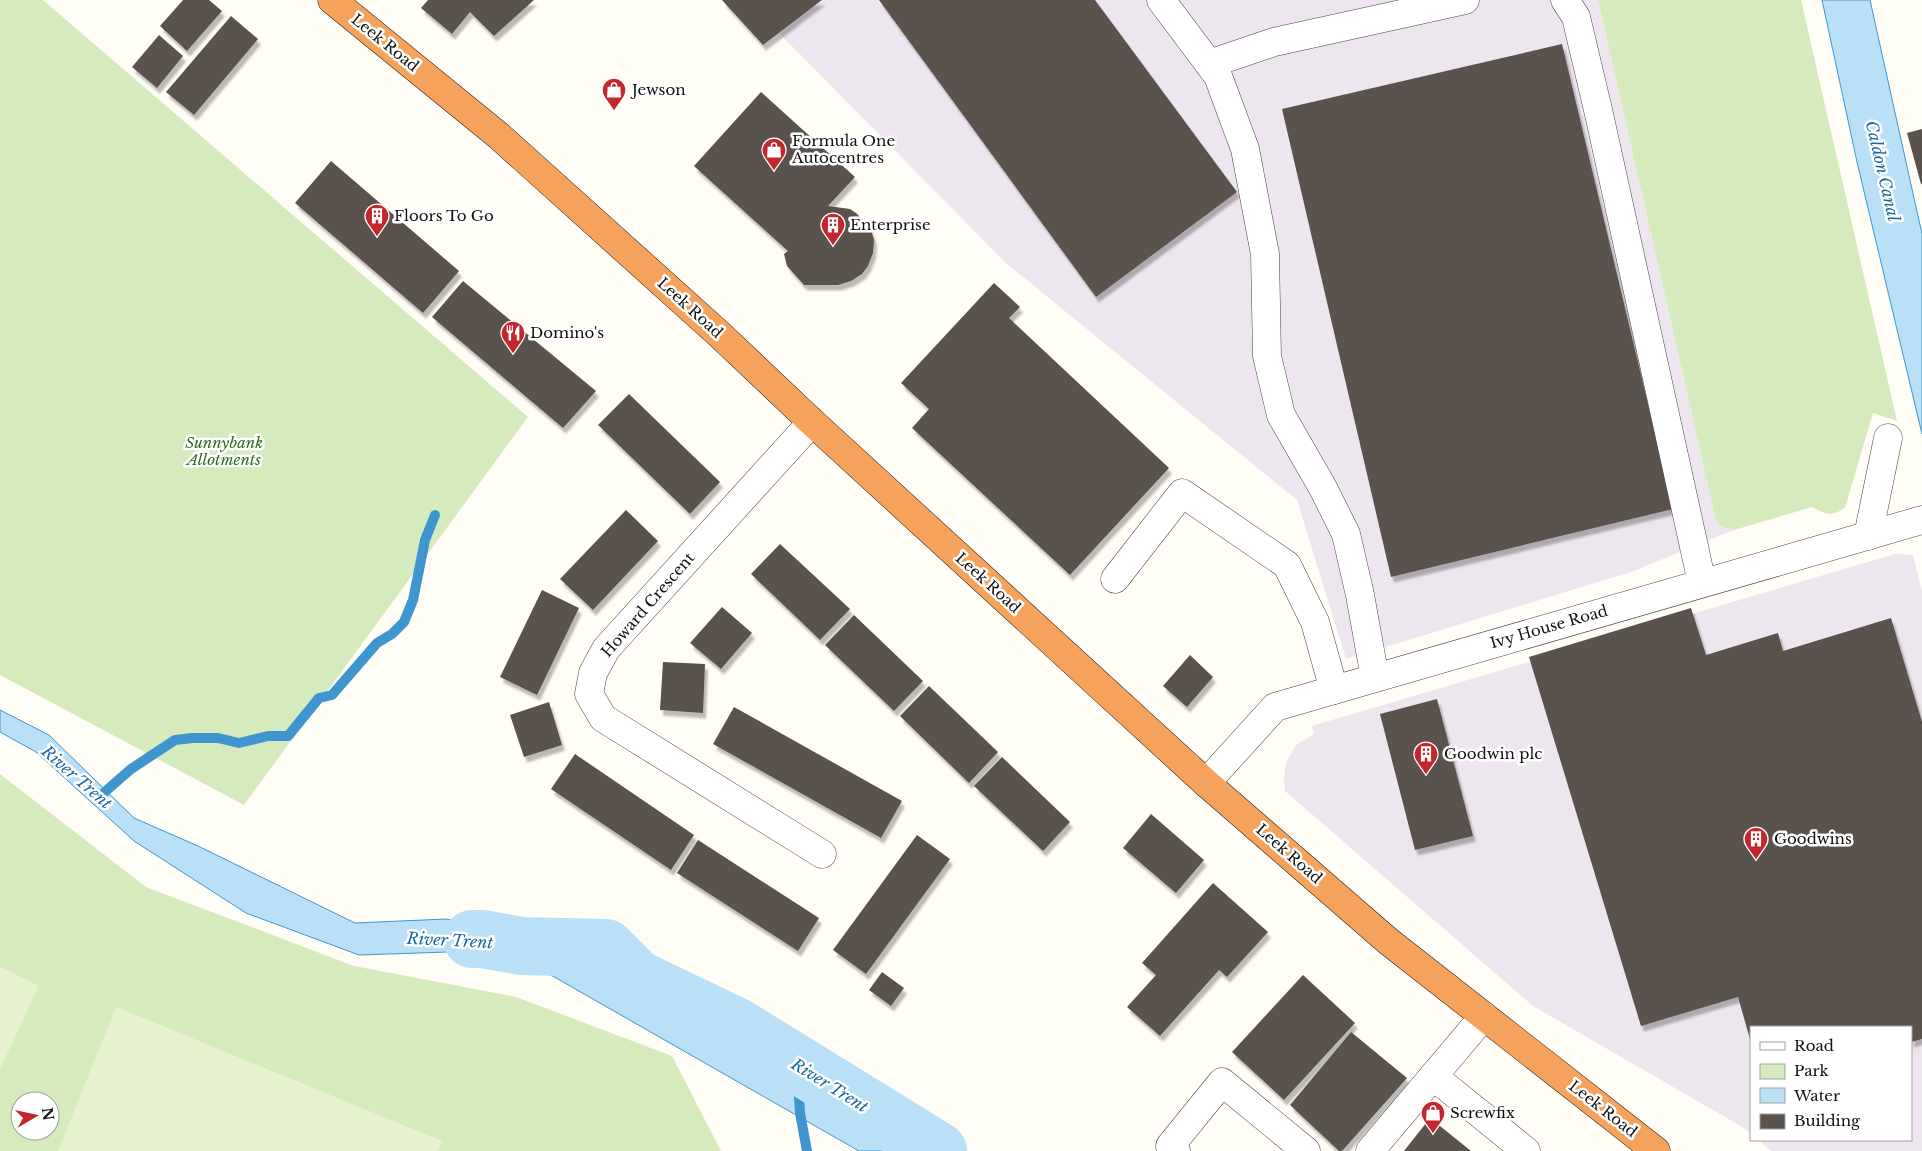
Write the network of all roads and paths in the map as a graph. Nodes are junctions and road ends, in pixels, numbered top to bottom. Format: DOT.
graph roads {
  1 [pos="332,0"];
  2 [pos="1161,0"];
  3 [pos="1465,0"];
  4 [pos="1565,0"];
  5 [pos="1209,64"];
  6 [pos="812,422"];
  7 [pos="1888,438"];
  8 [pos="1922,520"];
  9 [pos="1868,536"];
  10 [pos="1115,579"];
  11 [pos="1702,583"];
  12 [pos="1375,678"];
  13 [pos="1334,690"];
  14 [pos="1206,782"];
  15 [pos="822,854"];
  16 [pos="1484,1016"];
  17 [pos="1433,1076"];
  18 [pos="1176,1151"];
  19 [pos="1306,1151"];
  20 [pos="1370,1151"];
  21 [pos="1526,1151"];
  22 [pos="1656,1151"];
  1 -- 6 [label="highway, Leek Road"];
  2 -- 5 [label="street"];
  3 -- 5 [label="street"];
  4 -- 11 [label="street"];
  5 -- 12 [label="street"];
  6 -- 14 [label="highway, Leek Road"];
  6 -- 15 [label="street, Howard Crescent"];
  7 -- 9 [label="street"];
  8 -- 9 [label="street, Ivy House Road"];
  9 -- 11 [label="street, Ivy House Road"];
  10 -- 13 [label="street"];
  11 -- 12 [label="street, Ivy House Road"];
  12 -- 13 [label="street, Ivy House Road"];
  13 -- 14 [label="street, Ivy House Road"];
  14 -- 16 [label="highway, Leek Road"];
  16 -- 17 [label="street"];
  16 -- 22 [label="highway, Leek Road"];
  17 -- 20 [label="street"];
  17 -- 21 [label="street"];
  18 -- 19 [label="street"];
}
